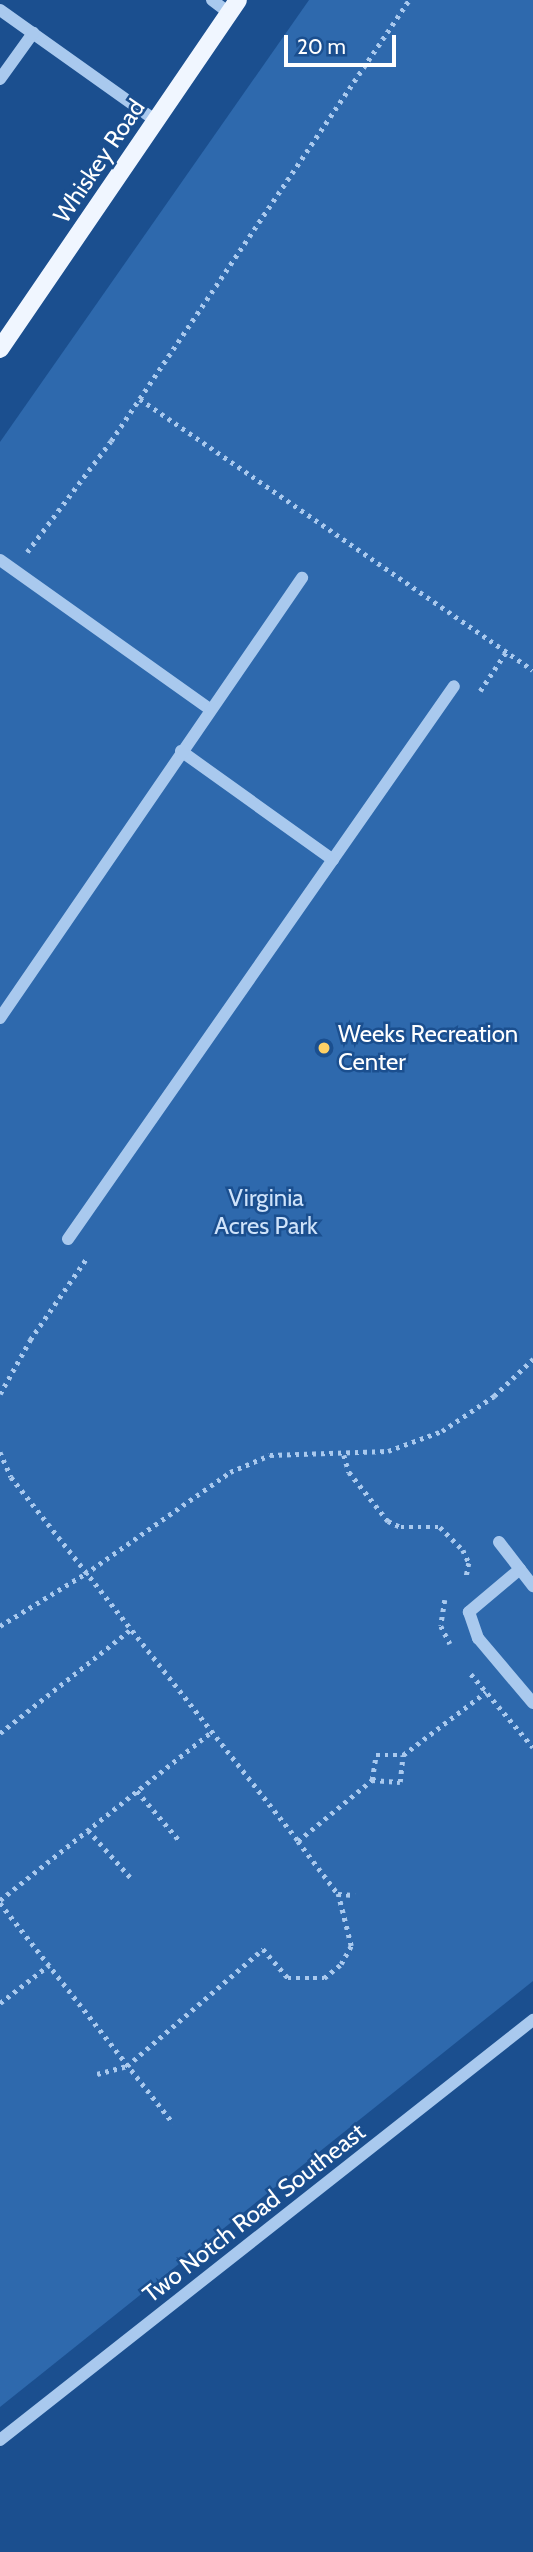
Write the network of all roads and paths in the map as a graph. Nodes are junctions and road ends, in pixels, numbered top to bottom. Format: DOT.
graph roads {
  1 [pos="212,0"];
  2 [pos="409,0"];
  3 [pos="234,7"];
  4 [pos="0,10"];
  5 [pos="33,33"];
  6 [pos="0,79"];
  7 [pos="156,121"];
  8 [pos="6,327"];
  9 [pos="0,349"];
  10 [pos="140,399"];
  11 [pos="0,560"];
  12 [pos="14,569"];
  13 [pos="302,578"];
  14 [pos="533,670"];
  15 [pos="454,687"];
  16 [pos="210,709"];
  17 [pos="181,751"];
  18 [pos="333,860"];
  19 [pos="0,1018"];
  20 [pos="68,1239"];
  21 [pos="533,1359"];
  22 [pos="0,1452"];
  23 [pos="344,1455"];
  24 [pos="499,1542"];
  25 [pos="520,1569"];
  26 [pos="85,1574"];
  27 [pos="462,1582"];
  28 [pos="533,1586"];
  29 [pos="448,1596"];
  30 [pos="0,1626"];
  31 [pos="130,1630"];
  32 [pos="452,1647"];
  33 [pos="464,1666"];
  34 [pos="486,1692"];
  35 [pos="533,1703"];
  36 [pos="211,1732"];
  37 [pos="0,1733"];
  38 [pos="533,1747"];
  39 [pos="403,1755"];
  40 [pos="372,1780"];
  41 [pos="137,1791"];
  42 [pos="88,1830"];
  43 [pos="179,1840"];
  44 [pos="298,1841"];
  45 [pos="131,1878"];
  46 [pos="338,1894"];
  47 [pos="355,1895"];
  48 [pos="0,1901"];
  49 [pos="48,1965"];
  50 [pos="0,2003"];
  51 [pos="533,2020"];
  52 [pos="127,2066"];
  53 [pos="97,2074"];
  54 [pos="173,2123"];
  55 [pos="0,2440"];
  1 -- 3 [label="street"];
  2 -- 10 [label="path"];
  3 -- 7 [label="main road, Whiskey Road"];
  4 -- 5 [label="street"];
  5 -- 6 [label="street"];
  5 -- 7 [label="street"];
  7 -- 8 [label="main road, Whiskey Road"];
  8 -- 9 [label="main road, Whiskey Road"];
  10 -- 12 [label="path"];
  10 -- 14 [label="path"];
  11 -- 12 [label="street"];
  12 -- 16 [label="street"];
  13 -- 16 [label="street"];
  15 -- 18 [label="street"];
  16 -- 17 [label="street"];
  17 -- 18 [label="street"];
  17 -- 19 [label="street"];
  18 -- 20 [label="street"];
  21 -- 23 [label="path"];
  22 -- 26 [label="path"];
  23 -- 26 [label="path"];
  23 -- 27 [label="path"];
  24 -- 25 [label="street"];
  25 -- 28 [label="street"];
  25 -- 35 [label="street"];
  26 -- 30 [label="path"];
  26 -- 31 [label="path"];
  29 -- 32 [label="path"];
  31 -- 36 [label="path"];
  31 -- 37 [label="path"];
  33 -- 34 [label="path"];
  34 -- 38 [label="path"];
  34 -- 39 [label="path"];
  36 -- 41 [label="path"];
  36 -- 44 [label="path"];
  39 -- 40 [label="path"];
  39 -- 40 [label="path"];
  40 -- 44 [label="path"];
  41 -- 42 [label="path"];
  41 -- 43 [label="path"];
  42 -- 45 [label="path"];
  42 -- 48 [label="path"];
  44 -- 46 [label="path"];
  46 -- 47 [label="path"];
  46 -- 52 [label="path"];
  48 -- 49 [label="path"];
  49 -- 50 [label="path"];
  49 -- 52 [label="path"];
  51 -- 55 [label="street, Two Notch Road Southeast"];
  52 -- 53 [label="path"];
  52 -- 54 [label="path"];
}
